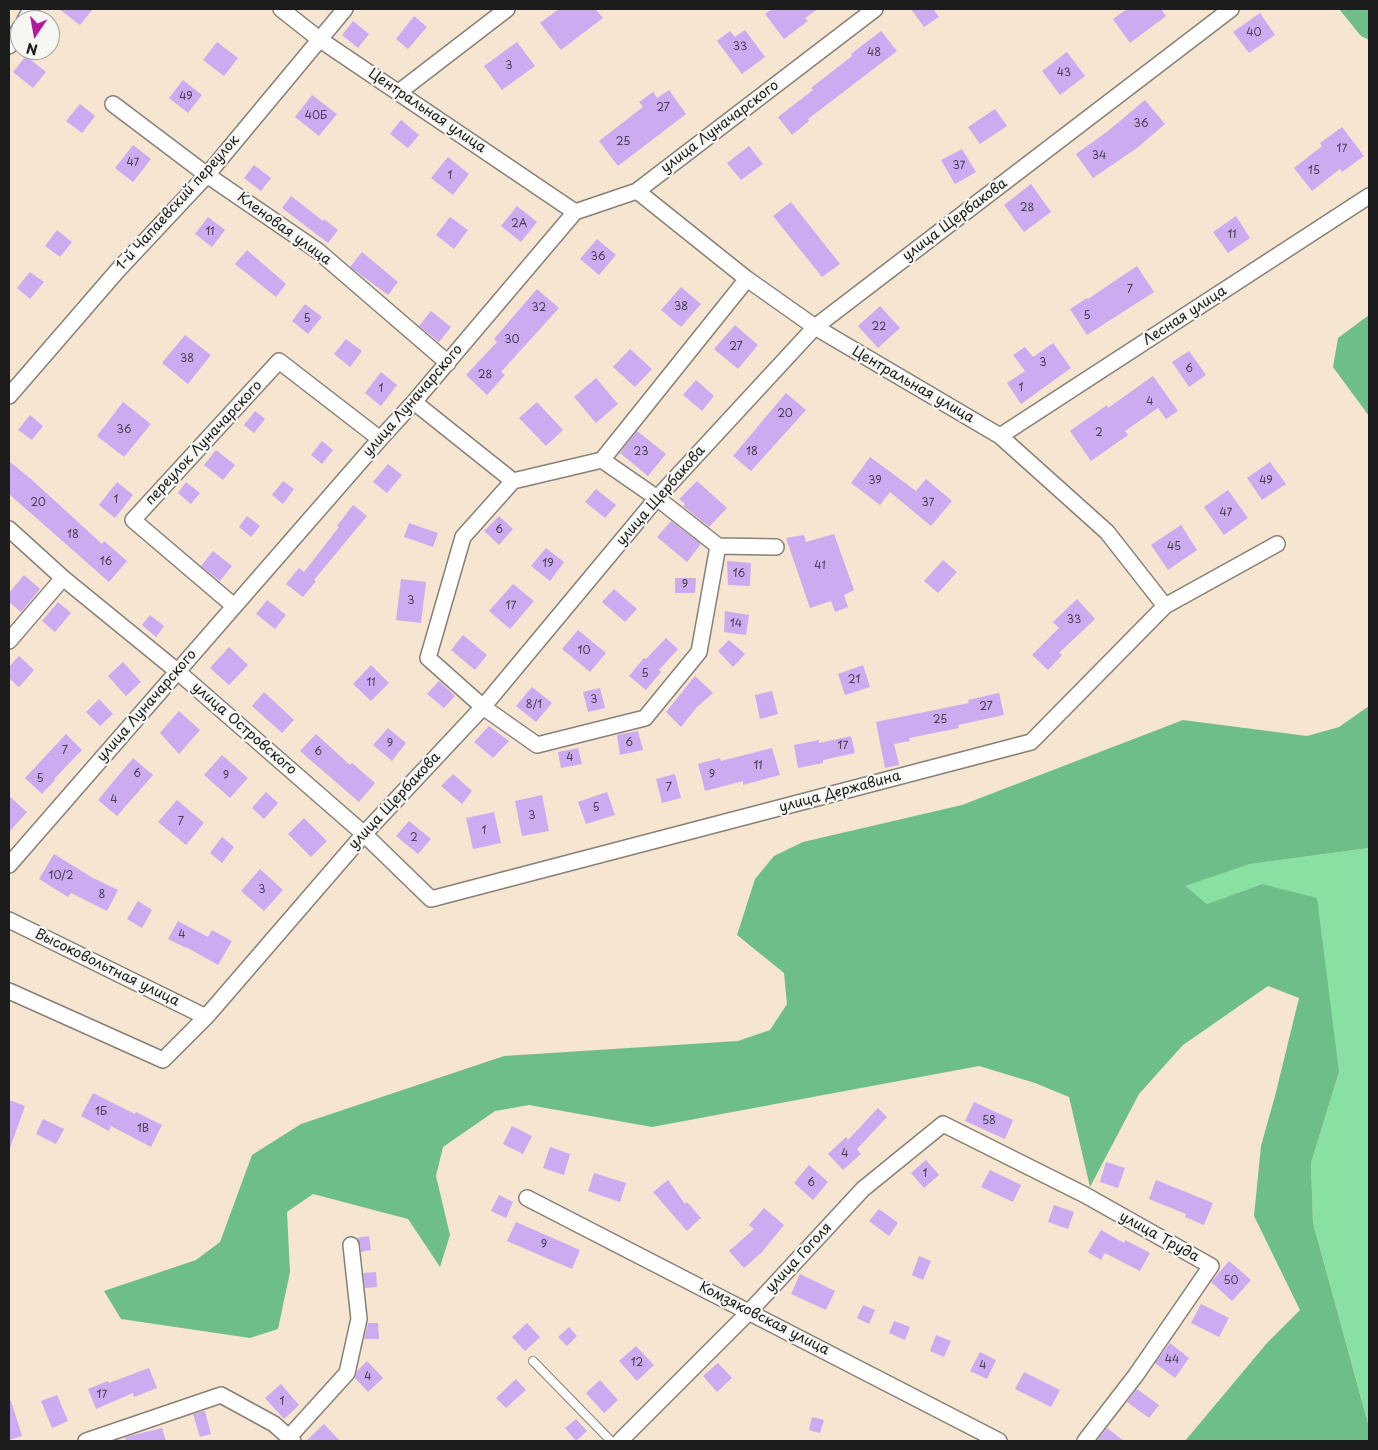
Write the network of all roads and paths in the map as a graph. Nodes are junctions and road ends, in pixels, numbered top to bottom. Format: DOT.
graph roads {
  1 [pos="280,9"];
  2 [pos="345,9"];
  3 [pos="507,9"];
  4 [pos="876,9"];
  5 [pos="1231,9"];
  6 [pos="319,39"];
  7 [pos="399,92"];
  8 [pos="113,104"];
  9 [pos="207,175"];
  10 [pos="637,191"];
  11 [pos="1369,196"];
  12 [pos="575,212"];
  13 [pos="747,279"];
  14 [pos="815,327"];
  15 [pos="448,363"];
  16 [pos="9,396"];
  17 [pos="414,402"];
  18 [pos="1000,436"];
  19 [pos="380,439"];
  20 [pos="602,460"];
  21 [pos="514,481"];
  22 [pos="657,498"];
  23 [pos="9,529"];
  24 [pos="1278,544"];
  25 [pos="718,546"];
  26 [pos="776,547"];
  27 [pos="63,578"];
  28 [pos="234,606"];
  29 [pos="1165,606"];
  30 [pos="9,641"];
  31 [pos="178,671"];
  32 [pos="483,707"];
  33 [pos="364,834"];
  34 [pos="9,865"];
  35 [pos="9,920"];
  36 [pos="9,991"];
  37 [pos="206,1017"];
  38 [pos="942,1124"];
  39 [pos="527,1198"];
  40 [pos="352,1245"];
  41 [pos="749,1312"];
  42 [pos="534,1361"];
  43 [pos="291,1439"];
  44 [pos="86,1441"];
  45 [pos="611,1441"];
  46 [pos="620,1441"];
  47 [pos="1000,1441"];
  48 [pos="1086,1441"];
  1 -- 6 [label="street, Центральная улица"];
  2 -- 6 [label="street, 1-й Чапаевский переулок"];
  3 -- 7 [label="street"];
  4 -- 10 [label="street, улица Луначарского"];
  5 -- 14 [label="street, улица Щербакова"];
  6 -- 7 [label="street, Центральная улица"];
  6 -- 9 [label="street, 1-й Чапаевский переулок"];
  7 -- 12 [label="street, Центральная улица"];
  8 -- 9 [label="street, Кленовая улица"];
  9 -- 15 [label="street, Кленовая улица"];
  9 -- 16 [label="street, 1-й Чапаевский переулок"];
  10 -- 12 [label="street, улица Луначарского"];
  10 -- 13 [label="street, Центральная улица"];
  11 -- 18 [label="street, Лесная улица"];
  12 -- 15 [label="street, улица Луначарского"];
  13 -- 14 [label="street, Центральная улица"];
  13 -- 20 [label="street"];
  14 -- 18 [label="street, Центральная улица"];
  14 -- 22 [label="street, улица Щербакова"];
  15 -- 17 [label="street, улица Луначарского"];
  17 -- 19 [label="street, улица Луначарского"];
  17 -- 21 [label="street"];
  18 -- 29 [label="street, Центральная улица"];
  19 -- 28 [label="street, улица Луначарского"];
  19 -- 28 [label="street, переулок Луначарского"];
  20 -- 21 [label="street"];
  20 -- 22 [label="street"];
  21 -- 32 [label="street"];
  22 -- 25 [label="street"];
  22 -- 32 [label="street, улица Щербакова"];
  23 -- 27 [label="street, улица Островского"];
  24 -- 29 [label="street, улица Державина"];
  25 -- 26 [label="street"];
  25 -- 32 [label="street"];
  27 -- 30 [label="street"];
  27 -- 31 [label="street, улица Островского"];
  28 -- 31 [label="street, улица Луначарского"];
  29 -- 33 [label="street, улица Державина"];
  31 -- 33 [label="street, улица Островского"];
  31 -- 34 [label="street, улица Луначарского"];
  32 -- 33 [label="street, улица Щербакова"];
  33 -- 37 [label="street, улица Щербакова"];
  35 -- 37 [label="street, Высоковольтная улица"];
  36 -- 37 [label="street, улица Щербакова"];
  38 -- 41 [label="street, улица Гоголя"];
  38 -- 48 [label="street, улица Труда"];
  39 -- 41 [label="street, Комзяковская улица"];
  40 -- 43 [label="street"];
  41 -- 46 [label="street, улица Гоголя"];
  41 -- 47 [label="street, Комзяковская улица"];
  42 -- 45 [label="lane"];
  43 -- 44 [label="street"];
}
